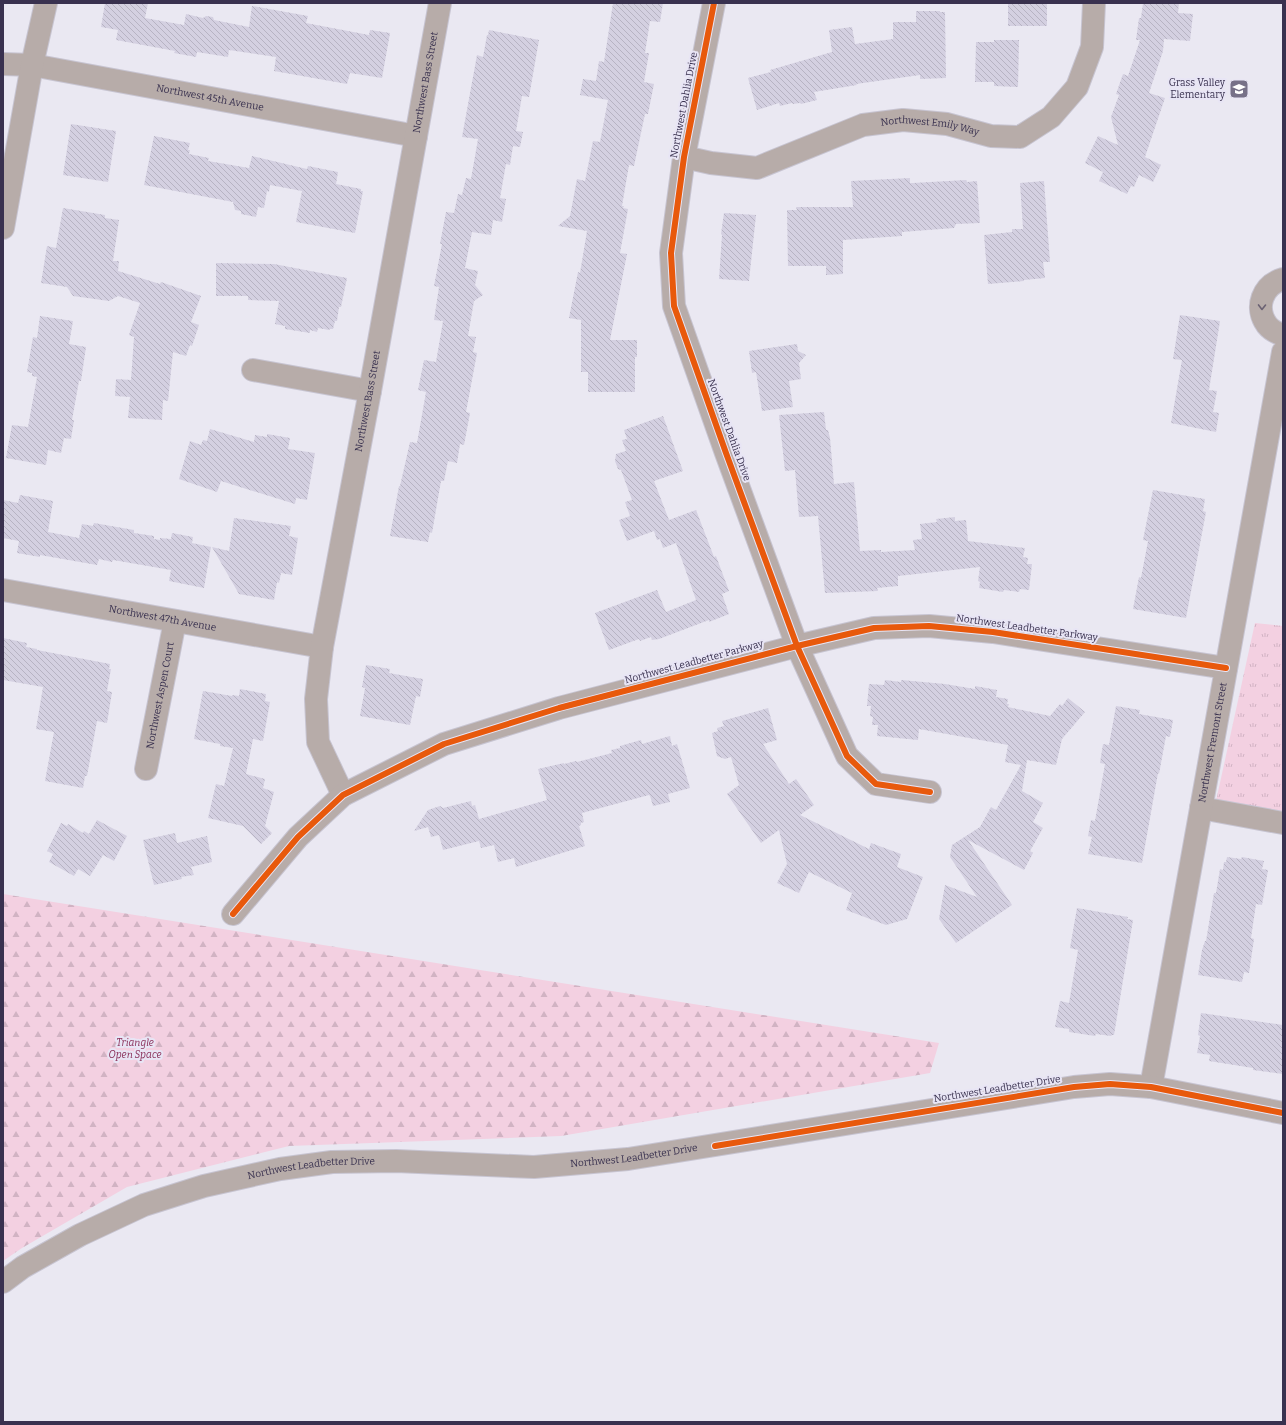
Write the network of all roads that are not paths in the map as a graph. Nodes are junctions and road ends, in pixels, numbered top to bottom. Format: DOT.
graph roads {
  1 [pos="46,3"];
  2 [pos="440,3"];
  3 [pos="714,3"];
  4 [pos="1094,3"];
  5 [pos="3,64"];
  6 [pos="32,65"];
  7 [pos="416,136"];
  8 [pos="684,157"];
  9 [pos="3,228"];
  10 [pos="1283,279"];
  11 [pos="1283,335"];
  12 [pos="1283,352"];
  13 [pos="253,370"];
  14 [pos="370,391"];
  15 [pos="3,590"];
  16 [pos="175,621"];
  17 [pos="322,646"];
  18 [pos="797,646"];
  19 [pos="1226,668"];
  20 [pos="146,769"];
  21 [pos="930,792"];
  22 [pos="343,795"];
  23 [pos="1201,808"];
  24 [pos="1283,823"];
  25 [pos="233,914"];
  26 [pos="1151,1087"];
  27 [pos="1283,1113"];
  28 [pos="3,1282"];
  1 -- 6 [label="street"];
  2 -- 7 [label="street, Northwest Bass Street"];
  3 -- 8 [label="street, Northwest Dahlia Drive"];
  4 -- 8 [label="street, Northwest Emily Way"];
  5 -- 6 [label="street, Northwest 45th Avenue"];
  6 -- 7 [label="street, Northwest 45th Avenue"];
  6 -- 9 [label="street"];
  7 -- 14 [label="street, Northwest Bass Street"];
  8 -- 18 [label="street, Northwest Dahlia Drive"];
  10 -- 11 [label="street, one-way"];
  12 -- 19 [label="street, Northwest Fremont Street"];
  13 -- 14 [label="street"];
  14 -- 17 [label="street, Northwest Bass Street"];
  15 -- 16 [label="street, Northwest 47th Avenue"];
  16 -- 17 [label="street, Northwest 47th Avenue"];
  16 -- 20 [label="street, Northwest Aspen Court"];
  17 -- 22 [label="street, Northwest Bass Street"];
  18 -- 19 [label="street, Northwest Leadbetter Parkway"];
  18 -- 21 [label="street, Northwest Dahlia Drive"];
  18 -- 22 [label="street, Northwest Leadbetter Parkway"];
  19 -- 23 [label="street, Northwest Fremont Street"];
  22 -- 25 [label="street, Northwest Leadbetter Parkway"];
  23 -- 24 [label="street"];
  23 -- 26 [label="street, Northwest Fremont Street"];
  26 -- 27 [label="street, Northwest Leadbetter Drive"];
  26 -- 28 [label="street, Northwest Leadbetter Drive"];
}
